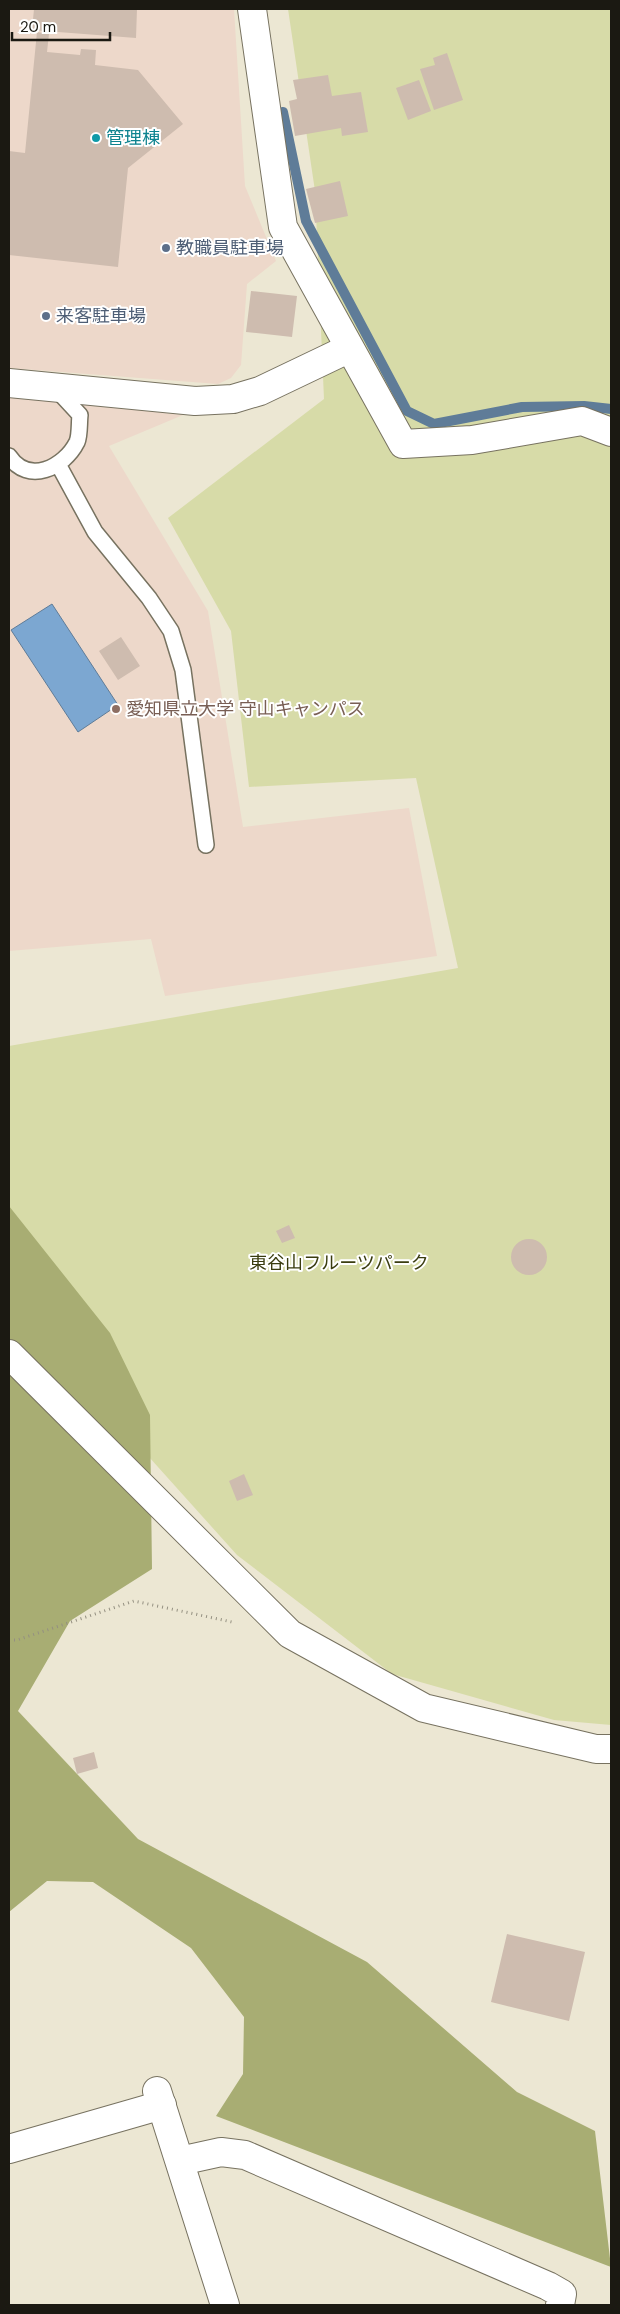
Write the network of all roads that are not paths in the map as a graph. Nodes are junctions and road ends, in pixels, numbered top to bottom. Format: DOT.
graph roads {
  1 [pos="252,9"];
  2 [pos="350,348"];
  3 [pos="9,383"];
  4 [pos="55,388"];
  5 [pos="611,432"];
  6 [pos="9,456"];
  7 [pos="58,464"];
  8 [pos="206,845"];
  9 [pos="9,1354"];
  10 [pos="611,1749"];
  11 [pos="9,2150"];
  12 [pos="180,2161"];
  13 [pos="225,2305"];
  14 [pos="560,2305"];
  1 -- 2 [label="street"];
  2 -- 4 [label="street"];
  2 -- 5 [label="street"];
  3 -- 4 [label="street"];
  4 -- 7 [label="lane"];
  6 -- 7 [label="lane"];
  7 -- 8 [label="lane"];
  9 -- 10 [label="street"];
  11 -- 12 [label="street"];
  12 -- 13 [label="street"];
  12 -- 14 [label="street"];
}
